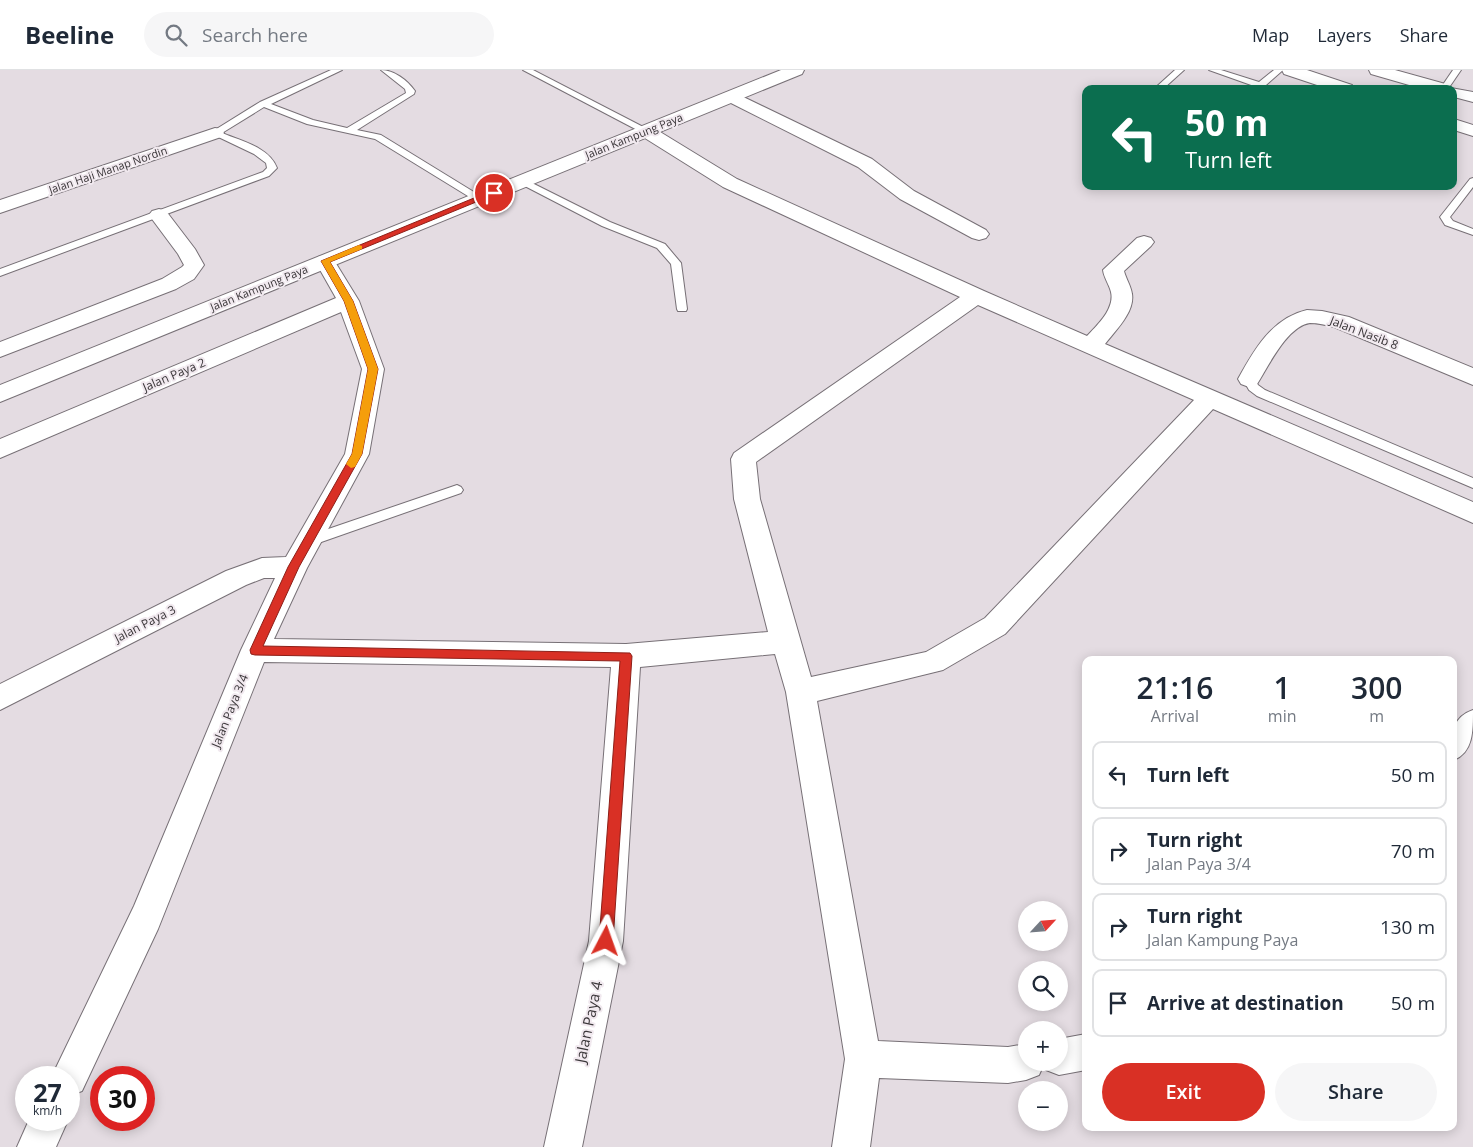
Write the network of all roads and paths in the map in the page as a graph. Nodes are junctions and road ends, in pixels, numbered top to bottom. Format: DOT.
graph roads {
  1 [pos="338,70"];
  2 [pos="385,70"];
  3 [pos="527,70"];
  4 [pos="796,70"];
  5 [pos="1180,70"];
  6 [pos="1213,70"];
  7 [pos="1279,70"];
  8 [pos="1290,70"];
  9 [pos="1377,70"];
  10 [pos="1457,70"];
  11 [pos="1163,85"];
  12 [pos="1253,85"];
  13 [pos="1260,85"];
  14 [pos="1334,85"];
  15 [pos="1429,85"];
  16 [pos="1446,85"];
  17 [pos="1457,93"];
  18 [pos="733,97"];
  19 [pos="1473,97"];
  20 [pos="264,104"];
  21 [pos="1457,125"];
  22 [pos="348,131"];
  23 [pos="646,131"];
  24 [pos="1473,131"];
  25 [pos="215,134"];
  26 [pos="1473,181"];
  27 [pos="522,182"];
  28 [pos="479,199"];
  29 [pos="0,207"];
  30 [pos="158,215"];
  31 [pos="1473,232"];
  32 [pos="979,234"];
  33 [pos="1144,242"];
  34 [pos="325,261"];
  35 [pos="0,273"];
  36 [pos="976,296"];
  37 [pos="348,301"];
  38 [pos="682,310"];
  39 [pos="1091,346"];
  40 [pos="0,350"];
  41 [pos="1473,377"];
  42 [pos="1249,380"];
  43 [pos="0,394"];
  44 [pos="1211,397"];
  45 [pos="0,449"];
  46 [pos="1473,482"];
  47 [pos="457,490"];
  48 [pos="1473,513"];
  49 [pos="300,555"];
  50 [pos="785,642"];
  51 [pos="255,650"];
  52 [pos="626,656"];
  53 [pos="801,692"];
  54 [pos="0,698"];
  55 [pos="1473,723"];
  56 [pos="1457,743"];
  57 [pos="1082,1053"];
  58 [pos="1068,1055"];
  59 [pos="863,1059"];
  60 [pos="1018,1063"];
  61 [pos="75,1066"];
  62 [pos="44,1131"];
  63 [pos="36,1147"];
  64 [pos="563,1147"];
  65 [pos="851,1147"];
  1 -- 20 [label="lane"];
  2 -- 22 [label="lane"];
  3 -- 23 [label="lane"];
  4 -- 18 [label="street, Jalan Kampung Paya"];
  5 -- 11 [label="lane"];
  6 -- 12 [label="lane"];
  7 -- 13 [label="lane"];
  8 -- 14 [label="street"];
  9 -- 15 [label="street"];
  10 -- 16 [label="lane"];
  17 -- 19 [label="street"];
  18 -- 23 [label="street, Jalan Kampung Paya"];
  18 -- 32 [label="street"];
  20 -- 22 [label="lane"];
  20 -- 25 [label="lane"];
  21 -- 24 [label="street"];
  22 -- 28 [label="lane"];
  23 -- 27 [label="street, Jalan Kampung Paya"];
  23 -- 36 [label="street"];
  25 -- 29 [label="street, Jalan Haji Manap Nordin"];
  25 -- 30 [label="lane"];
  26 -- 31 [label="lane"];
  27 -- 28 [label="street, Jalan Kampung Paya"];
  27 -- 38 [label="lane"];
  28 -- 34 [label="street, Jalan Kampung Paya"];
  30 -- 35 [label="lane"];
  30 -- 40 [label="street"];
  33 -- 39 [label="street"];
  34 -- 37 [label="street, Jalan Paya 3/4"];
  34 -- 43 [label="street, Jalan Kampung Paya"];
  36 -- 39 [label="street"];
  36 -- 50 [label="street"];
  37 -- 45 [label="street, Jalan Paya 2"];
  37 -- 49 [label="street, Jalan Paya 3/4"];
  39 -- 44 [label="street"];
  41 -- 42 [label="street, Jalan Nasib 8"];
  42 -- 46 [label="lane"];
  44 -- 48 [label="street"];
  44 -- 53 [label="street"];
  47 -- 49 [label="lane"];
  49 -- 51 [label="street, Jalan Paya 3/4"];
  49 -- 54 [label="street, Jalan Paya 3"];
  50 -- 52 [label="street"];
  50 -- 53 [label="street"];
  51 -- 52 [label="street"];
  51 -- 61 [label="street, Jalan Paya 3/4"];
  52 -- 64 [label="street, Jalan Paya 4"];
  53 -- 59 [label="street"];
  55 -- 56 [label="street"];
  57 -- 58 [label="street"];
  59 -- 60 [label="street"];
  59 -- 65 [label="street"];
  62 -- 63 [label="street"];
}
